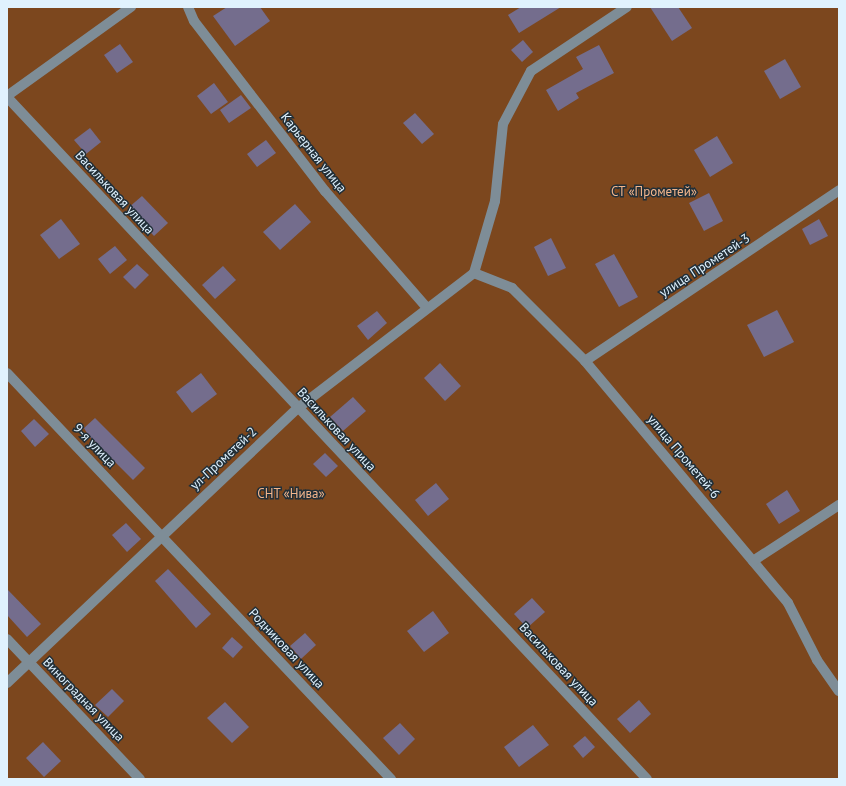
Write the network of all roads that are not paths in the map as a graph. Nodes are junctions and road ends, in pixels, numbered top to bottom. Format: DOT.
graph roads {
  1 [pos="131,7"];
  2 [pos="188,7"];
  3 [pos="627,7"];
  4 [pos="7,96"];
  5 [pos="839,190"];
  6 [pos="474,272"];
  7 [pos="427,308"];
  8 [pos="585,361"];
  9 [pos="7,373"];
  10 [pos="298,408"];
  11 [pos="839,505"];
  12 [pos="162,536"];
  13 [pos="753,561"];
  14 [pos="7,639"];
  15 [pos="30,662"];
  16 [pos="7,683"];
  17 [pos="839,691"];
  18 [pos="140,779"];
  19 [pos="391,779"];
  20 [pos="647,779"];
  1 -- 4 [label="street"];
  2 -- 7 [label="street, Карьерная улица"];
  3 -- 6 [label="street"];
  4 -- 10 [label="street, Васильковая улица"];
  5 -- 8 [label="street, улица Прометей-3"];
  6 -- 7 [label="street, ул-Прометей-2"];
  6 -- 8 [label="street, улица Прометей-6"];
  7 -- 10 [label="street, ул-Прометей-2"];
  8 -- 13 [label="street, улица Прометей-6"];
  9 -- 12 [label="street, 9-я улица"];
  10 -- 12 [label="street, ул-Прометей-2"];
  10 -- 20 [label="street, Васильковая улица"];
  11 -- 13 [label="street"];
  12 -- 15 [label="street, ул-Прометей-2"];
  12 -- 19 [label="street, Родниковая улица"];
  13 -- 17 [label="street, улица Прометей-6"];
  14 -- 15 [label="street, Виноградная улица"];
  15 -- 16 [label="street, ул-Прометей-2"];
  15 -- 18 [label="street, Виноградная улица"];
}
